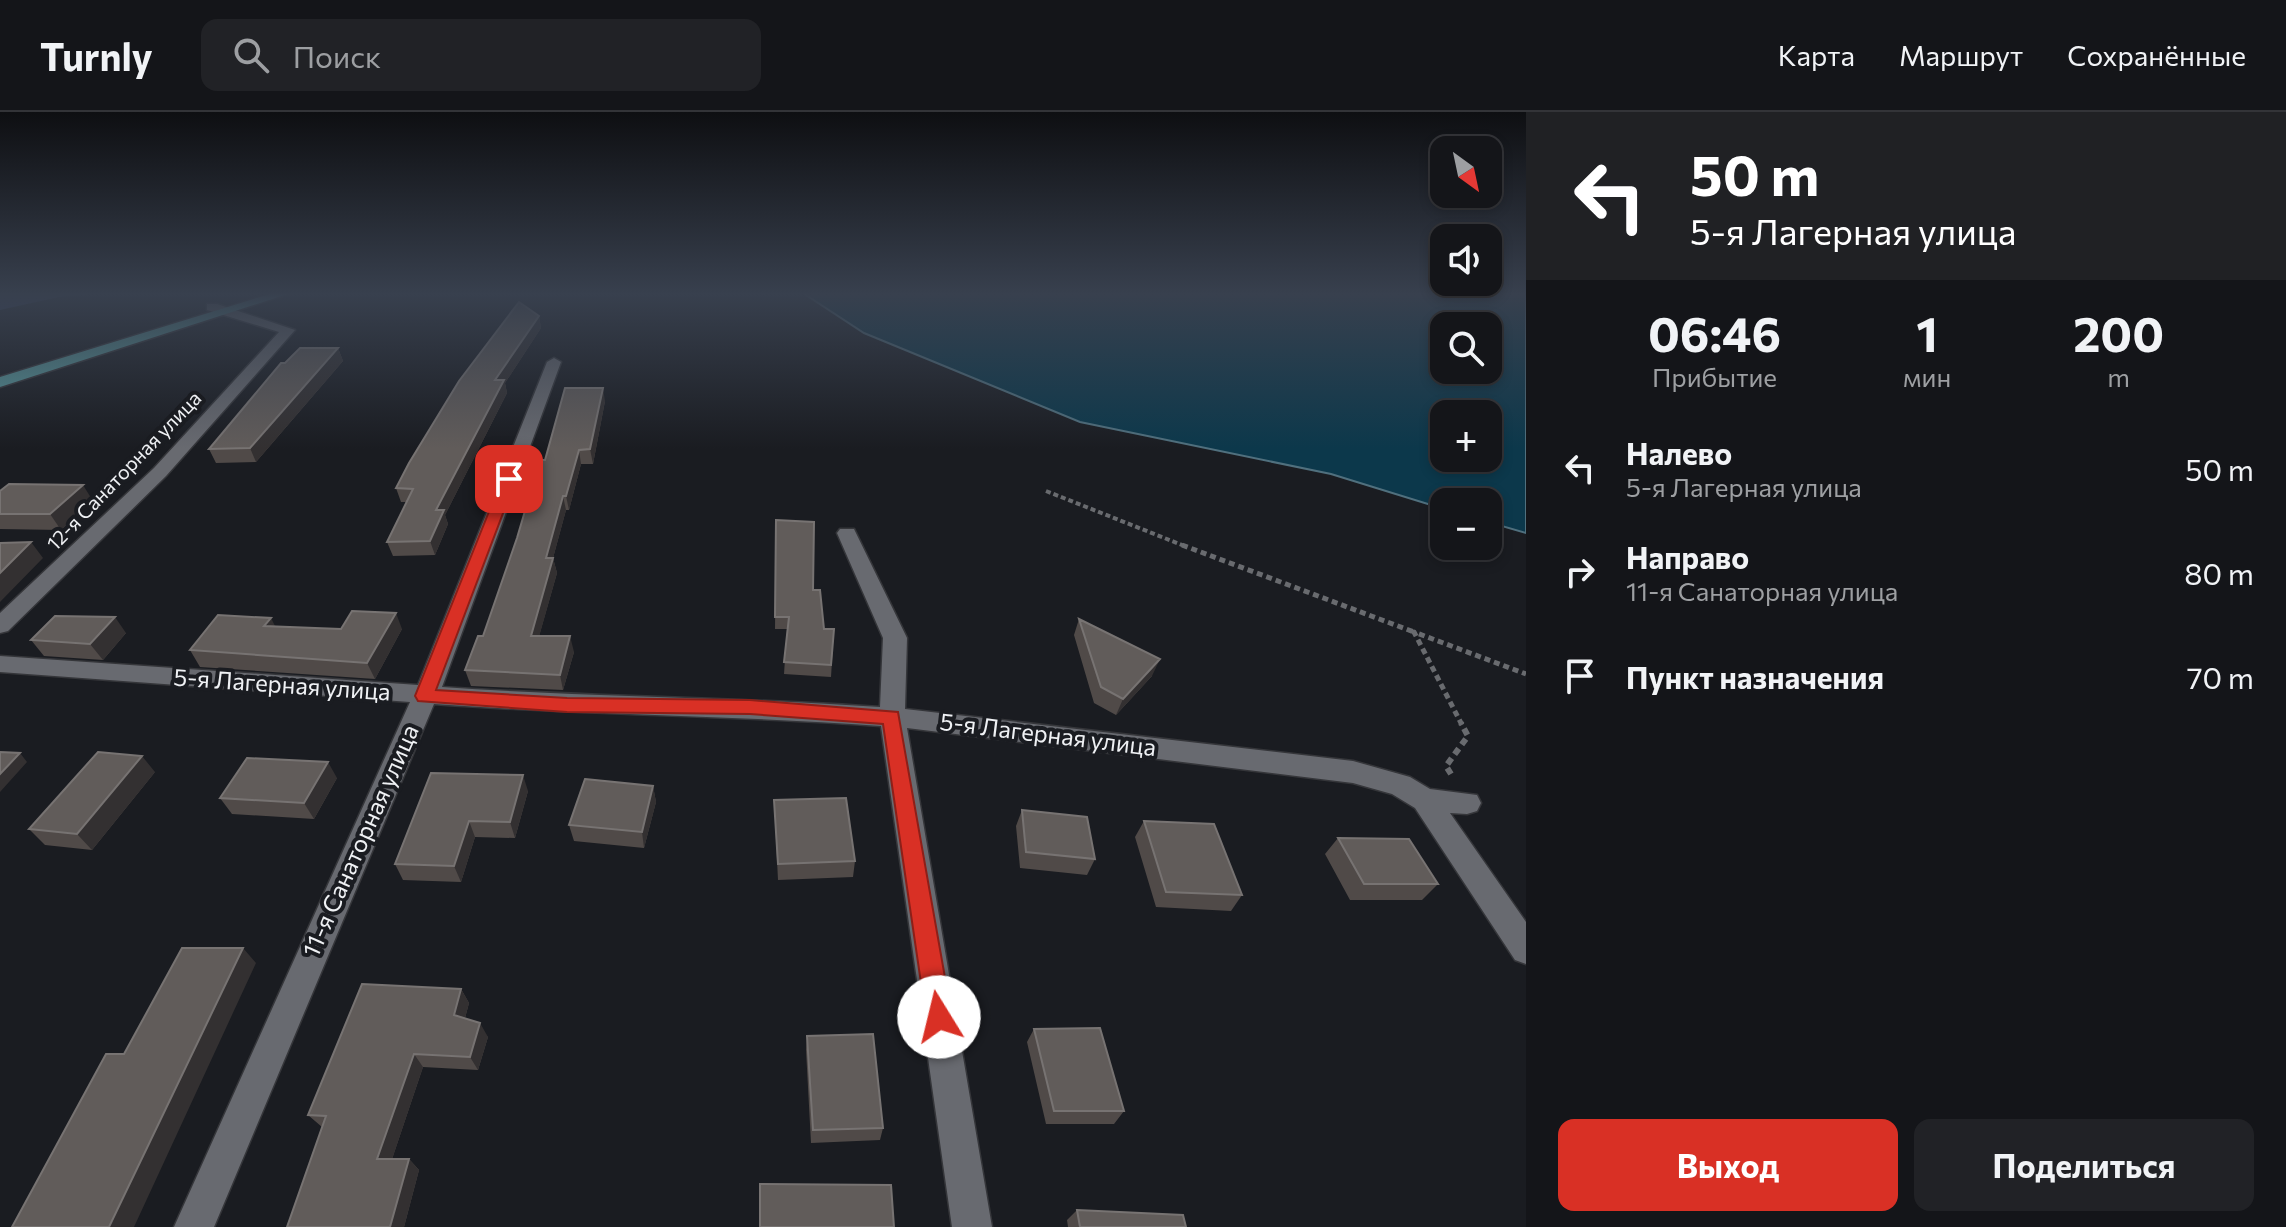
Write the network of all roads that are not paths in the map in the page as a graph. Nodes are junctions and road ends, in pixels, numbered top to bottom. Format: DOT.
graph roads {
  1 [pos="94,345"];
  2 [pos="113,345"];
  3 [pos="274,345"];
  4 [pos="554,362"];
  5 [pos="0,371"];
  6 [pos="0,382"];
  7 [pos="847,533"];
  8 [pos="0,626"];
  9 [pos="0,664"];
  10 [pos="425,696"];
  11 [pos="892,717"];
  12 [pos="1425,800"];
  13 [pos="1467,803"];
  14 [pos="1526,949"];
  15 [pos="194,1227"];
  16 [pos="972,1227"];
  1 -- 5 [label="main road"];
  2 -- 6 [label="main road"];
  3 -- 8 [label="street, 12-я Санаторная улица"];
  4 -- 10 [label="street, 11-я Санаторная улица"];
  7 -- 11 [label="street"];
  9 -- 10 [label="street, 5-я Лагерная улица"];
  10 -- 11 [label="street, 5-я Лагерная улица"];
  10 -- 15 [label="street, 11-я Санаторная улица"];
  11 -- 12 [label="street, 5-я Лагерная улица"];
  11 -- 16 [label="street"];
  12 -- 13 [label="street, 5-я Лагерная улица"];
  12 -- 14 [label="street"];
}
